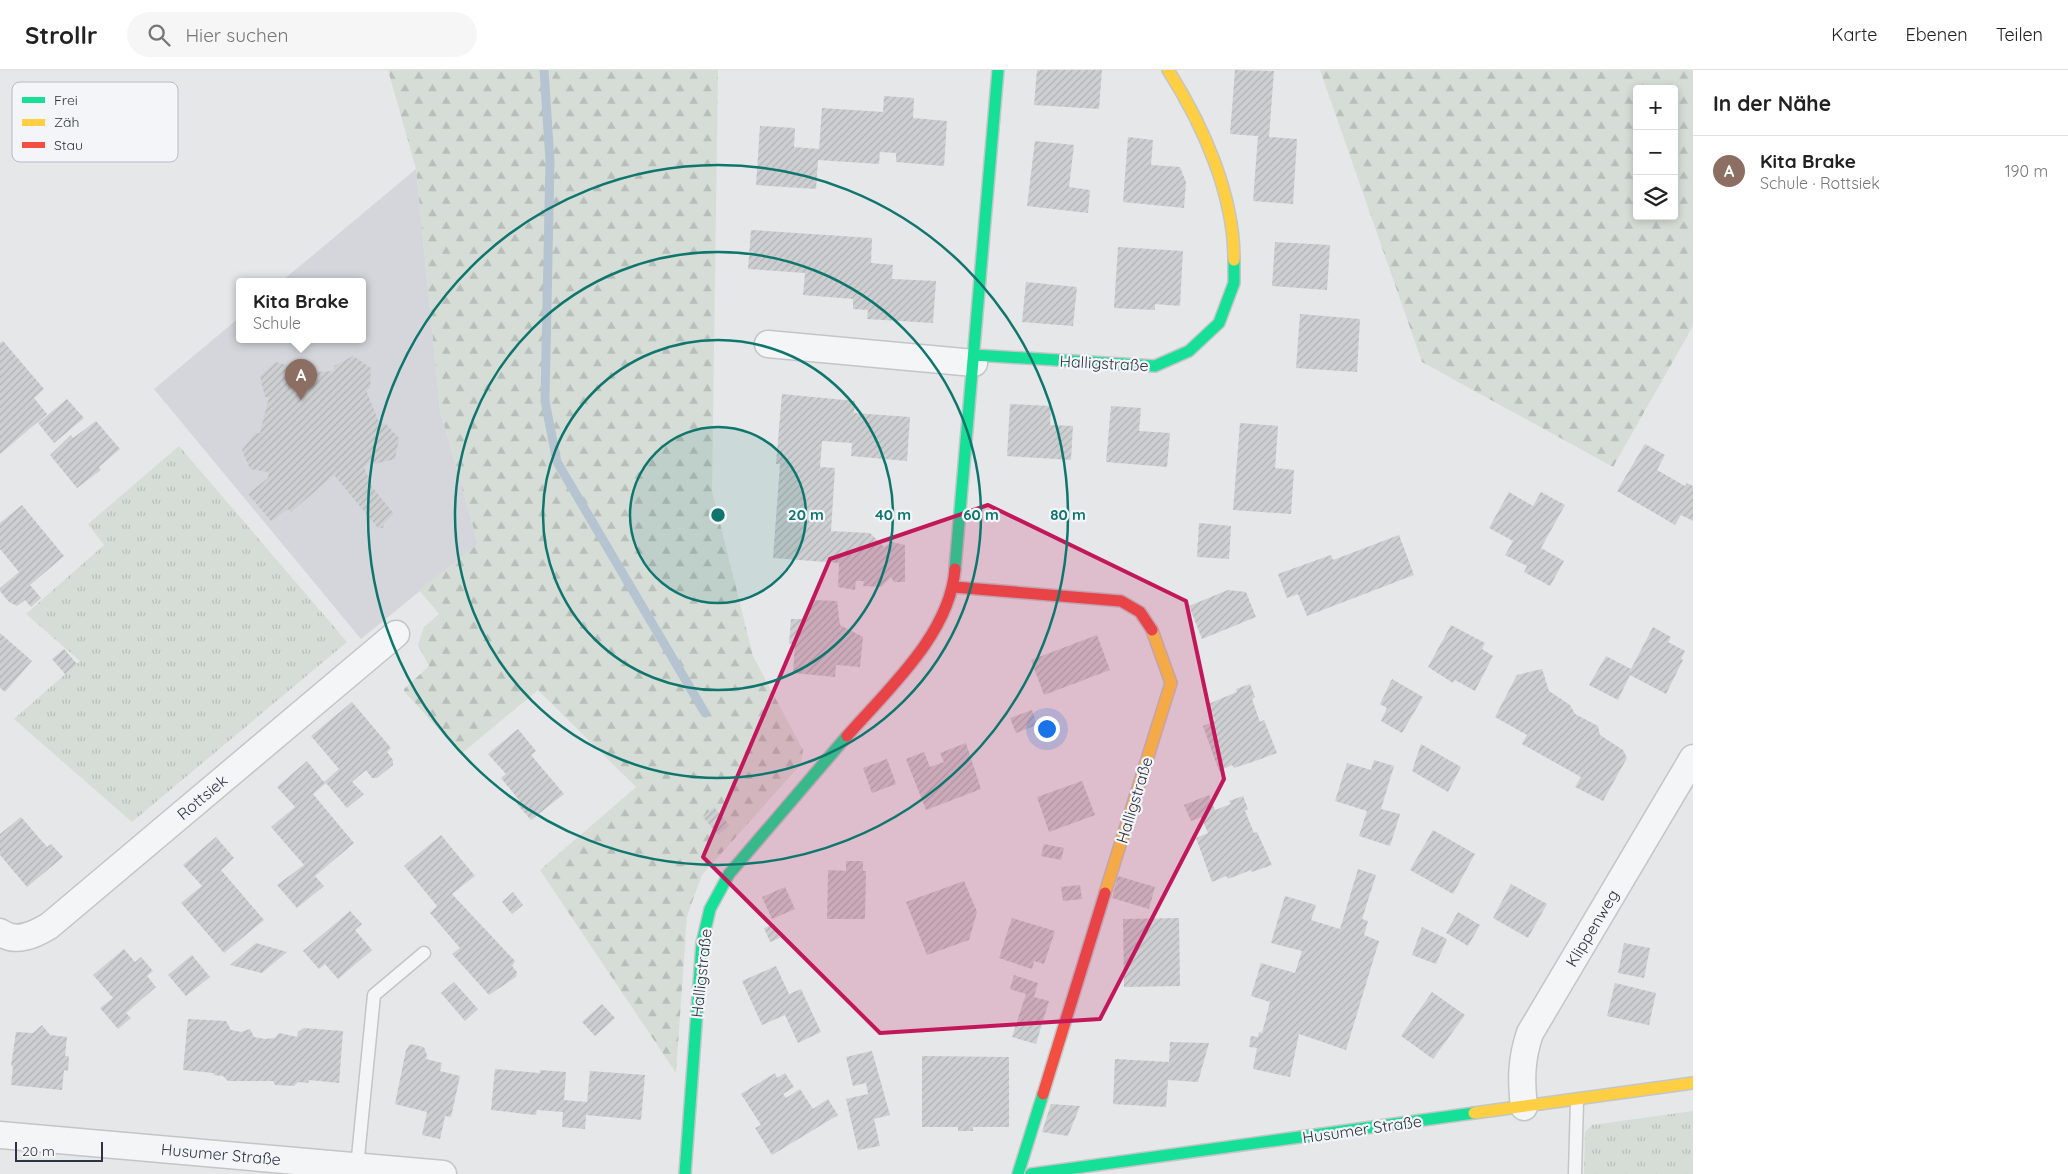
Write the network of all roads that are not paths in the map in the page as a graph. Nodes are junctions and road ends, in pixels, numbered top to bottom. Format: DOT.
graph roads {
  1 [pos="998,70"];
  2 [pos="1168,70"];
  3 [pos="768,344"];
  4 [pos="974,359"];
  5 [pos="954,587"];
  6 [pos="396,634"];
  7 [pos="1693,758"];
  8 [pos="0,932"];
  9 [pos="424,953"];
  10 [pos="1693,1083"];
  11 [pos="1577,1100"];
  12 [pos="1524,1107"];
  13 [pos="0,1135"];
  14 [pos="357,1166"];
  15 [pos="443,1174"];
  16 [pos="685,1174"];
  17 [pos="1018,1174"];
  18 [pos="1032,1174"];
  19 [pos="1575,1174"];
  1 -- 4 [label="street, Halligstraße"];
  2 -- 4 [label="street, Halligstraße"];
  3 -- 4 [label="street, Halligstraße"];
  4 -- 5 [label="street, Halligstraße"];
  5 -- 16 [label="street, Halligstraße"];
  5 -- 17 [label="street, Halligstraße"];
  6 -- 8 [label="street, Rottsiek"];
  7 -- 12 [label="street, Klippenweg"];
  9 -- 14 [label="lane"];
  10 -- 11 [label="street, Husumer Straße"];
  11 -- 12 [label="street, Husumer Straße"];
  11 -- 19 [label="lane"];
  12 -- 18 [label="street, Husumer Straße"];
  13 -- 14 [label="street, Husumer Straße"];
  14 -- 15 [label="street, Husumer Straße"];
}
